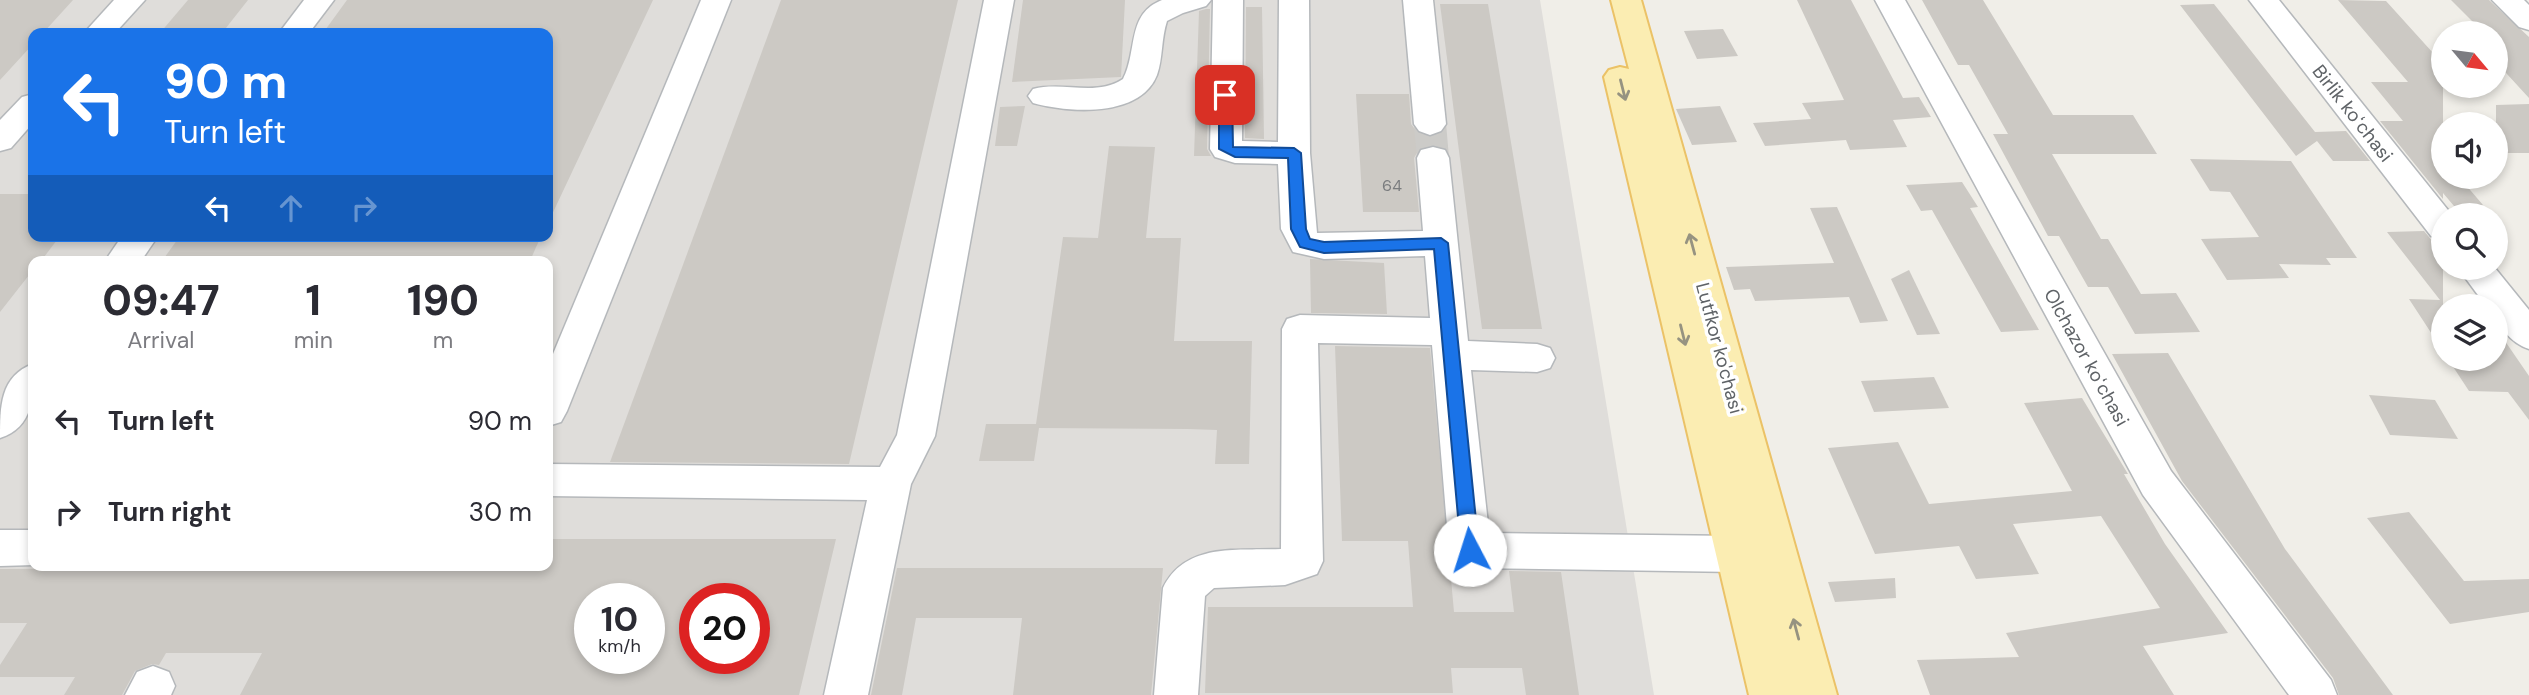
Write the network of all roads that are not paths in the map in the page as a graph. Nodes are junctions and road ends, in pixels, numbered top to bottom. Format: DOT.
graph roads {
  1 [pos="130,0"];
  2 [pos="319,0"];
  3 [pos="716,0"];
  4 [pos="999,0"];
  5 [pos="1196,0"];
  6 [pos="1228,0"];
  7 [pos="1294,0"];
  8 [pos="1418,0"];
  9 [pos="1601,0"];
  10 [pos="1626,0"];
  11 [pos="1890,0"];
  12 [pos="2264,0"];
  13 [pos="2507,0"];
  14 [pos="2529,21"];
  15 [pos="104,28"];
  16 [pos="297,28"];
  17 [pos="1044,96"];
  18 [pos="28,109"];
  19 [pos="0,140"];
  20 [pos="1431,141"];
  21 [pos="1294,153"];
  22 [pos="2431,212"];
  23 [pos="136,242"];
  24 [pos="1441,243"];
  25 [pos="126,256"];
  26 [pos="2485,280"];
  27 [pos="2529,335"];
  28 [pos="1450,344"];
  29 [pos="1537,358"];
  30 [pos="28,386"];
  31 [pos="553,399"];
  32 [pos="0,423"];
  33 [pos="553,480"];
  34 [pos="891,484"];
  35 [pos="0,548"];
  36 [pos="28,548"];
  37 [pos="1737,554"];
  38 [pos="846,695"];
  39 [pos="1176,695"];
  40 [pos="1772,695"];
  41 [pos="1814,695"];
  42 [pos="2315,695"];
  1 -- 15 [label="street"];
  2 -- 16 [label="street"];
  3 -- 31 [label="street"];
  4 -- 34 [label="street"];
  5 -- 17 [label="street"];
  6 -- 21 [label="street"];
  7 -- 21 [label="street"];
  8 -- 20 [label="street"];
  9 -- 37 [label="main road, Lutfkor ko'chasi, one-way"];
  41 -- 10 [label="main road, Lutfkor ko'chasi, one-way"];
  11 -- 42 [label="street, Olchazor koʻchasi"];
  12 -- 22 [label="street, Birlik koʻchasi"];
  13 -- 14 [label="street"];
  18 -- 19 [label="street"];
  20 -- 24 [label="lane"];
  21 -- 24 [label="street"];
  23 -- 25 [label="street"];
  24 -- 28 [label="lane"];
  26 -- 27 [label="street"];
  28 -- 29 [label="street"];
  28 -- 37 [label="street"];
  28 -- 39 [label="street"];
  30 -- 32 [label="street"];
  33 -- 34 [label="street"];
  34 -- 38 [label="street"];
  35 -- 36 [label="street"];
  37 -- 40 [label="main road, Lutfkor ko'chasi"];
}
